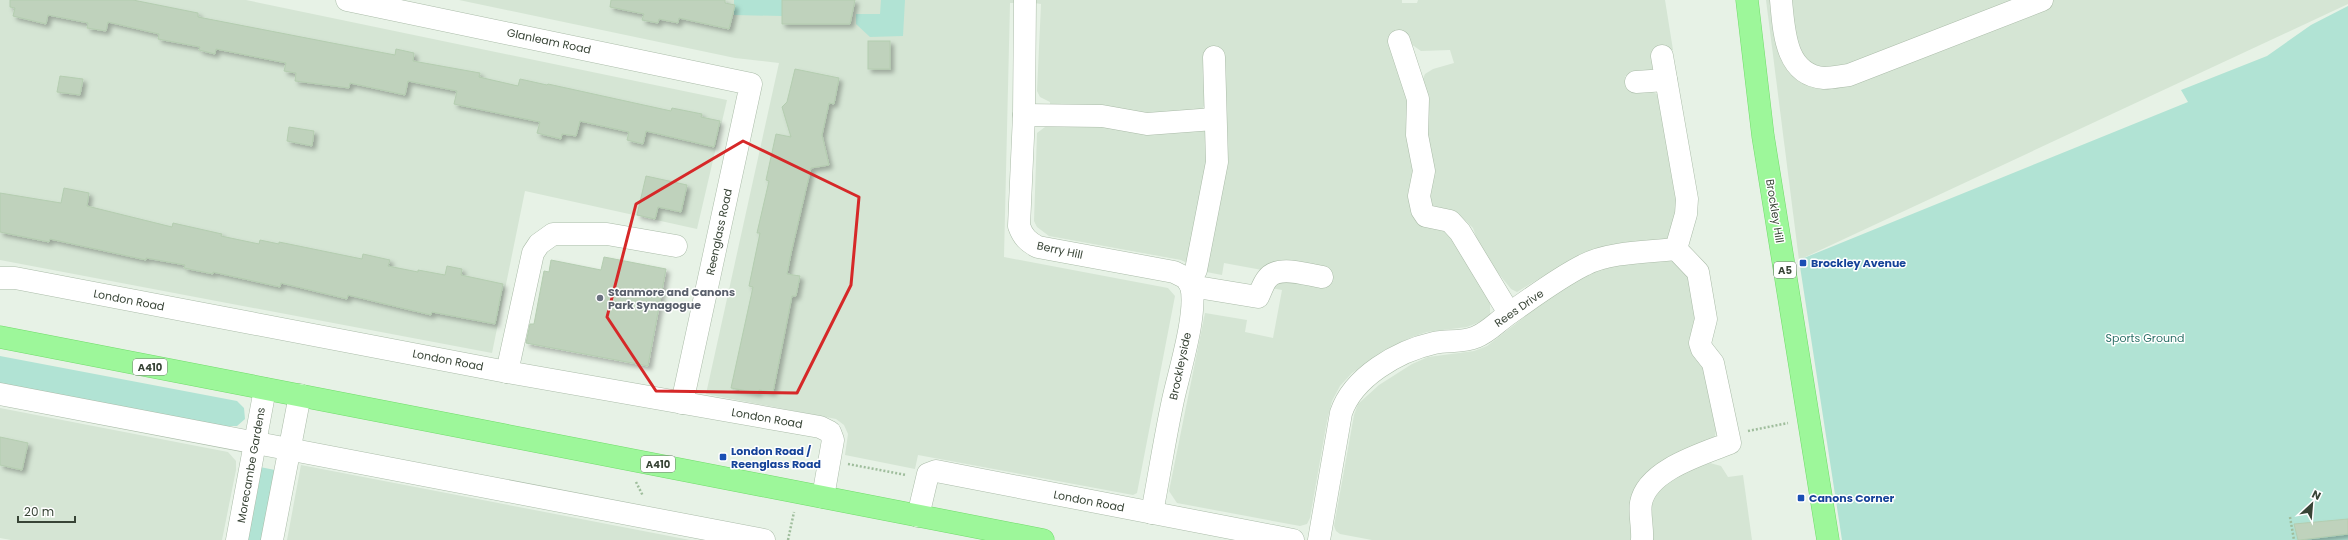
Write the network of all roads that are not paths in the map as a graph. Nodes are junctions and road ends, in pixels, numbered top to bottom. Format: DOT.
graph roads {
  1 [pos="347,0"];
  2 [pos="1747,0"];
  3 [pos="1781,0"];
  4 [pos="2042,0"];
  5 [pos="1025,6"];
  6 [pos="1400,41"];
  7 [pos="1662,56"];
  8 [pos="1214,57"];
  9 [pos="1666,80"];
  10 [pos="1636,82"];
  11 [pos="750,84"];
  12 [pos="1024,115"];
  13 [pos="1214,119"];
  14 [pos="676,246"];
  15 [pos="1676,249"];
  16 [pos="1322,277"];
  17 [pos="0,278"];
  18 [pos="1190,284"];
  19 [pos="1509,313"];
  20 [pos="0,337"];
  21 [pos="507,372"];
  22 [pos="264,389"];
  23 [pos="0,394"];
  24 [pos="300,396"];
  25 [pos="682,403"];
  26 [pos="255,442"];
  27 [pos="289,449"];
  28 [pos="824,497"];
  29 [pos="1152,513"];
  30 [pos="918,516"];
  31 [pos="1015,538"];
  32 [pos="237,540"];
  33 [pos="272,540"];
  34 [pos="764,540"];
  35 [pos="1043,540"];
  36 [pos="1293,540"];
  37 [pos="1319,540"];
  38 [pos="1642,540"];
  39 [pos="1828,540"];
  1 -- 11 [label="street, Glanleam Road"];
  2 -- 39 [label="main road, Brockley Hill / A5"];
  3 -- 4 [label="street"];
  5 -- 12 [label="street, Berry Hill"];
  6 -- 19 [label="street"];
  7 -- 9 [label="street"];
  8 -- 13 [label="street"];
  9 -- 10 [label="street"];
  9 -- 15 [label="street"];
  11 -- 25 [label="street, Reenglass Road"];
  12 -- 13 [label="street"];
  12 -- 18 [label="street, Berry Hill"];
  13 -- 18 [label="street"];
  14 -- 21 [label="street"];
  15 -- 19 [label="street, Rees Drive"];
  15 -- 38 [label="street"];
  16 -- 18 [label="street"];
  17 -- 21 [label="street, London Road"];
  18 -- 29 [label="street, Brockleyside"];
  19 -- 37 [label="street, Rees Drive"];
  20 -- 22 [label="main road, A410"];
  21 -- 25 [label="street, London Road"];
  22 -- 24 [label="main road, A410"];
  22 -- 26 [label="street, Morecambe Gardens"];
  23 -- 26 [label="street"];
  24 -- 27 [label="street"];
  24 -- 28 [label="main road, A410"];
  25 -- 28 [label="street, London Road"];
  26 -- 27 [label="street"];
  26 -- 32 [label="street, Morecambe Gardens"];
  27 -- 33 [label="street"];
  27 -- 34 [label="street"];
  28 -- 30 [label="main road, A410"];
  29 -- 30 [label="street, London Road"];
  29 -- 36 [label="street, London Road"];
  30 -- 31 [label="main road, A410"];
  31 -- 35 [label="main road, A410"];
}
